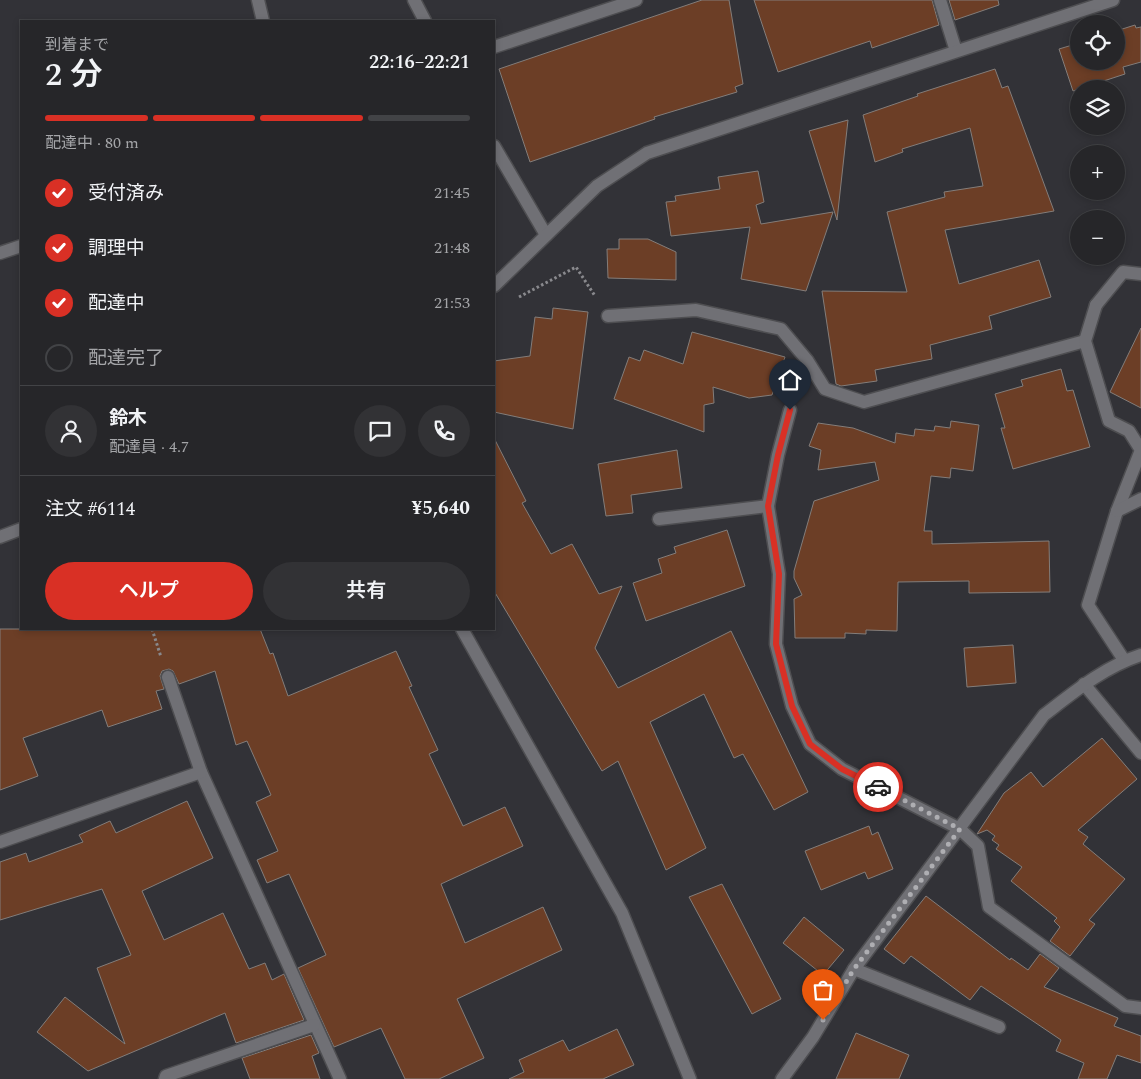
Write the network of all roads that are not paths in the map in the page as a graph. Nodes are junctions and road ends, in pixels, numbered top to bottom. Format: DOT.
graph roads {
  1 [pos="258,0"];
  2 [pos="414,0"];
  3 [pos="636,0"];
  4 [pos="940,0"];
  5 [pos="1113,0"];
  6 [pos="263,20"];
  7 [pos="424,20"];
  8 [pos="495,47"];
  9 [pos="956,51"];
  10 [pos="495,148"];
  11 [pos="546,235"];
  12 [pos="20,246"];
  13 [pos="0,253"];
  14 [pos="1141,274"];
  15 [pos="496,284"];
  16 [pos="608,316"];
  17 [pos="1085,341"];
  18 [pos="790,410"];
  19 [pos="1141,499"];
  20 [pos="768,506"];
  21 [pos="1117,511"];
  22 [pos="659,519"];
  23 [pos="20,529"];
  24 [pos="0,536"];
  25 [pos="463,630"];
  26 [pos="1141,654"];
  27 [pos="1124,660"];
  28 [pos="168,677"];
  29 [pos="1084,684"];
  30 [pos="1141,753"];
  31 [pos="201,772"];
  32 [pos="960,829"];
  33 [pos="0,842"];
  34 [pos="854,969"];
  35 [pos="1141,1008"];
  36 [pos="314,1026"];
  37 [pos="999,1027"];
  38 [pos="165,1079"];
  39 [pos="340,1079"];
  40 [pos="690,1079"];
  41 [pos="782,1079"];
  1 -- 6 [label="street"];
  2 -- 7 [label="street"];
  3 -- 8 [label="street"];
  4 -- 9 [label="street"];
  5 -- 9 [label="street"];
  9 -- 11 [label="street"];
  10 -- 11 [label="street"];
  11 -- 15 [label="street"];
  12 -- 13 [label="street"];
  14 -- 17 [label="street"];
  16 -- 17 [label="street"];
  17 -- 21 [label="street"];
  18 -- 20 [label="street"];
  19 -- 21 [label="street"];
  20 -- 22 [label="street"];
  20 -- 32 [label="street"];
  21 -- 27 [label="street"];
  23 -- 24 [label="street"];
  25 -- 40 [label="street"];
  26 -- 27 [label="street"];
  27 -- 29 [label="street"];
  28 -- 31 [label="street"];
  29 -- 30 [label="street"];
  29 -- 32 [label="street"];
  31 -- 33 [label="street"];
  31 -- 36 [label="street"];
  32 -- 34 [label="street"];
  32 -- 35 [label="street"];
  34 -- 37 [label="street"];
  34 -- 41 [label="street"];
  36 -- 38 [label="street"];
  36 -- 39 [label="street"];
}
